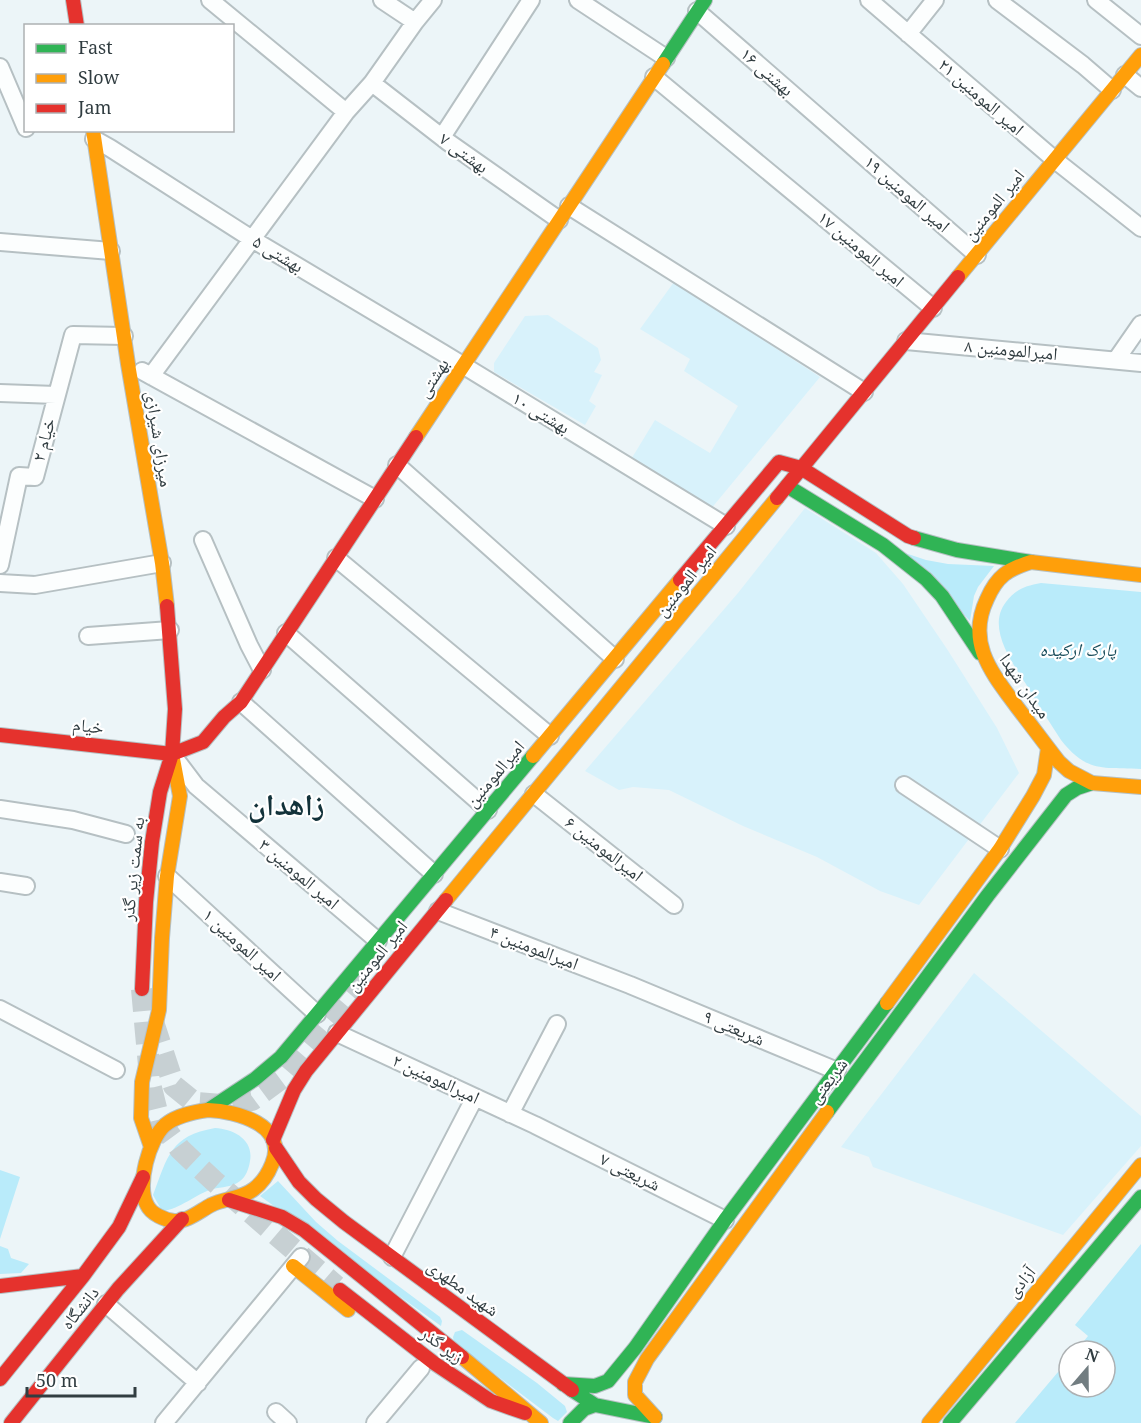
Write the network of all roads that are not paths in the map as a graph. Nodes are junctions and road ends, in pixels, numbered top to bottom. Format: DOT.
graph roads {
  1 [pos="73,0"];
  2 [pos="210,0"];
  3 [pos="382,0"];
  4 [pos="433,0"];
  5 [pos="531,0"];
  6 [pos="578,0"];
  7 [pos="869,0"];
  8 [pos="935,0"];
  9 [pos="997,0"];
  10 [pos="1096,0"];
  11 [pos="701,5"];
  12 [pos="230,6"];
  13 [pos="415,22"];
  14 [pos="77,24"];
  15 [pos="908,34"];
  16 [pos="1141,36"];
  17 [pos="1141,55"];
  18 [pos="666,58"];
  19 [pos="0,67"];
  20 [pos="1125,75"];
  21 [pos="654,77"];
  22 [pos="372,83"];
  23 [pos="1141,88"];
  24 [pos="1112,90"];
  25 [pos="346,112"];
  26 [pos="24,124"];
  27 [pos="837,133"];
  28 [pos="93,135"];
  29 [pos="442,137"];
  30 [pos="1055,160"];
  31 [pos="569,206"];
  32 [pos="559,220"];
  33 [pos="1141,228"];
  34 [pos="252,239"];
  35 [pos="0,242"];
  36 [pos="111,251"];
  37 [pos="977,255"];
  38 [pos="933,308"];
  39 [pos="1141,324"];
  40 [pos="124,336"];
  41 [pos="906,341"];
  42 [pos="1116,360"];
  43 [pos="1141,363"];
  44 [pos="128,364"];
  45 [pos="463,365"];
  46 [pos="151,376"];
  47 [pos="864,392"];
  48 [pos="0,393"];
  49 [pos="57,395"];
  50 [pos="398,465"];
  51 [pos="801,468"];
  52 [pos="787,486"];
  53 [pos="375,499"];
  54 [pos="726,526"];
  55 [pos="203,540"];
  56 [pos="336,558"];
  57 [pos="0,559"];
  58 [pos="1031,562"];
  59 [pos="162,563"];
  60 [pos="1141,575"];
  61 [pos="0,583"];
  62 [pos="170,630"];
  63 [pos="286,633"];
  64 [pos="88,636"];
  65 [pos="615,658"];
  66 [pos="984,659"];
  67 [pos="262,670"];
  68 [pos="241,702"];
  69 [pos="0,735"];
  70 [pos="550,736"];
  71 [pos="1048,748"];
  72 [pos="172,754"];
  73 [pos="1092,783"];
  74 [pos="904,785"];
  75 [pos="1141,787"];
  76 [pos="534,794"];
  77 [pos="0,809"];
  78 [pos="488,810"];
  79 [pos="520,810"];
  80 [pos="126,834"];
  81 [pos="1000,849"];
  82 [pos="435,874"];
  83 [pos="167,876"];
  84 [pos="0,882"];
  85 [pos="26,886"];
  86 [pos="674,905"];
  87 [pos="438,911"];
  88 [pos="378,941"];
  89 [pos="377,967"];
  90 [pos="630,985"];
  91 [pos="142,989"];
  92 [pos="0,1009"];
  93 [pos="317,1014"];
  94 [pos="557,1024"];
  95 [pos="338,1033"];
  96 [pos="116,1070"];
  97 [pos="837,1071"];
  98 [pos="475,1097"];
  99 [pos="208,1110"];
  100 [pos="510,1114"];
  101 [pos="535,1125"];
  102 [pos="275,1144"];
  103 [pos="152,1147"];
  104 [pos="1141,1165"];
  105 [pos="144,1174"];
  106 [pos="1141,1197"];
  107 [pos="229,1200"];
  108 [pos="182,1220"];
  109 [pos="725,1220"];
  110 [pos="740,1230"];
  111 [pos="392,1257"];
  112 [pos="297,1262"];
  113 [pos="83,1276"];
  114 [pos="0,1286"];
  115 [pos="340,1290"];
  116 [pos="106,1304"];
  117 [pos="421,1368"];
  118 [pos="0,1379"];
  119 [pos="198,1383"];
  120 [pos="563,1384"];
  121 [pos="595,1405"];
  122 [pos="536,1419"];
  123 [pos="661,1420"];
  124 [pos="11,1423"];
  125 [pos="164,1423"];
  126 [pos="375,1423"];
  127 [pos="570,1423"];
  128 [pos="636,1423"];
  129 [pos="930,1423"];
  130 [pos="950,1423"];
  1 -- 14 [label="main road"];
  2 -- 12 [label="street"];
  3 -- 13 [label="street"];
  4 -- 13 [label="street"];
  5 -- 29 [label="street"];
  6 -- 18 [label="street"];
  7 -- 15 [label="street, امیر المومنین ۲۱"];
  8 -- 15 [label="street"];
  9 -- 24 [label="street"];
  10 -- 16 [label="street"];
  11 -- 18 [label="main road, بهشتی"];
  11 -- 27 [label="street, بهشتی ۱۶"];
  12 -- 25 [label="street"];
  13 -- 22 [label="street"];
  15 -- 30 [label="street, امیر المومنین ۲۱"];
  17 -- 20 [label="main road, امیر المومنین"];
  18 -- 21 [label="main road, بهشتی"];
  19 -- 26 [label="street"];
  20 -- 23 [label="street"];
  20 -- 24 [label="main road, امیر المومنین"];
  21 -- 31 [label="main road, بهشتی"];
  21 -- 38 [label="street, امیر المومنین ۱۷"];
  22 -- 25 [label="street"];
  22 -- 29 [label="street, بهشتی ۷"];
  24 -- 30 [label="main road, امیر المومنین"];
  25 -- 34 [label="street"];
  27 -- 37 [label="street, امیر المومنین ۱۹"];
  28 -- 34 [label="street, بهشتی ۵"];
  28 -- 36 [label="main road, میرزای شیرازی"];
  29 -- 32 [label="street, بهشتی ۷"];
  30 -- 33 [label="street, امیر المومنین ۲۱"];
  30 -- 37 [label="main road, امیر المومنین"];
  31 -- 32 [label="main road, بهشتی"];
  31 -- 47 [label="street"];
  32 -- 45 [label="main road, بهشتی"];
  34 -- 45 [label="street, بهشتی ۵"];
  34 -- 46 [label="street"];
  35 -- 36 [label="street"];
  36 -- 40 [label="main road, میرزای شیرازی"];
  37 -- 38 [label="main road, امیر المومنین"];
  38 -- 41 [label="main road, امیر المومنین"];
  39 -- 42 [label="street"];
  40 -- 44 [label="main road, میرزای شیرازی"];
  40 -- 49 [label="street, خیام ۲"];
  41 -- 42 [label="street, امیرالمومنین ۸"];
  41 -- 47 [label="main road, امیر المومنین"];
  42 -- 43 [label="street, امیرالمومنین ۸"];
  44 -- 46 [label="street"];
  44 -- 59 [label="main road, میرزای شیرازی"];
  45 -- 50 [label="main road, بهشتی"];
  45 -- 54 [label="street, بهشتی ۱۰"];
  46 -- 53 [label="street"];
  47 -- 51 [label="main road, امیر المومنین"];
  48 -- 49 [label="street"];
  49 -- 57 [label="street, خیام ۲"];
  50 -- 53 [label="main road, بهشتی"];
  50 -- 65 [label="street"];
  51 -- 52 [label="main road, امیر المومنین"];
  51 -- 54 [label="main road, امیرالمومنین"];
  51 -- 58 [label="main road"];
  52 -- 66 [label="main road"];
  52 -- 76 [label="main road, امیر المومنین"];
  53 -- 56 [label="main road, بهشتی"];
  54 -- 65 [label="main road, امیرالمومنین"];
  55 -- 67 [label="street"];
  56 -- 63 [label="main road, بهشتی"];
  56 -- 70 [label="street"];
  58 -- 60 [label="main road"];
  58 -- 66 [label="main road, میدان شهدا"];
  59 -- 61 [label="street"];
  59 -- 62 [label="main road, میرزای شیرازی"];
  62 -- 64 [label="street"];
  62 -- 72 [label="main road, میرزای شیرازی"];
  63 -- 67 [label="main road, بهشتی"];
  63 -- 78 [label="street"];
  65 -- 70 [label="main road, امیرالمومنین"];
  66 -- 71 [label="main road, میدان شهدا"];
  67 -- 68 [label="main road, بهشتی"];
  68 -- 72 [label="main road, بهشتی"];
  68 -- 82 [label="street"];
  69 -- 72 [label="main road, خیام"];
  70 -- 78 [label="main road, امیرالمومنین"];
  71 -- 73 [label="main road, میدان شهدا"];
  71 -- 81 [label="main road"];
  72 -- 83 [label="main road"];
  72 -- 88 [label="street, امیر المومنین ۳"];
  72 -- 91 [label="main road, به سمت زیر گذر"];
  73 -- 75 [label="main road, میدان شهدا"];
  73 -- 110 [label="main road, شریعتی"];
  74 -- 81 [label="street"];
  76 -- 79 [label="main road, امیر المومنین"];
  76 -- 86 [label="street, امیرالمومنین ۶"];
  77 -- 80 [label="street"];
  78 -- 82 [label="main road, امیرالمومنین"];
  79 -- 87 [label="main road, امیر المومنین"];
  79 -- 89 [label="main road"];
  81 -- 97 [label="main road"];
  82 -- 88 [label="main road, امیرالمومنین"];
  83 -- 93 [label="street, امیر المومنین ۱"];
  83 -- 103 [label="main road"];
  84 -- 85 [label="street"];
  87 -- 90 [label="street, امیرالمومنین ۴"];
  87 -- 95 [label="main road, امیر المومنین"];
  88 -- 93 [label="main road, امیرالمومنین"];
  90 -- 97 [label="street, شریعتی ۹"];
  92 -- 96 [label="street"];
  93 -- 99 [label="main road, امیرالمومنین"];
  94 -- 100 [label="street"];
  95 -- 98 [label="street, امیرالمومنین ۲"];
  95 -- 102 [label="main road, امیر المومنین"];
  97 -- 109 [label="main road"];
  98 -- 100 [label="street, امیرالمومنین ۲"];
  98 -- 111 [label="street"];
  99 -- 102 [label="main road"];
  99 -- 103 [label="main road"];
  100 -- 101 [label="street, امیرالمومنین ۲"];
  101 -- 109 [label="street, شریعتی ۷"];
  102 -- 107 [label="main road"];
  102 -- 111 [label="main road, شهید مطهری"];
  103 -- 105 [label="main road"];
  104 -- 129 [label="main road, آزادی"];
  105 -- 108 [label="main road"];
  105 -- 113 [label="main road, دانشگاه"];
  106 -- 130 [label="main road, آزادی"];
  107 -- 108 [label="main road"];
  107 -- 122 [label="main road"];
  108 -- 116 [label="main road, دانشگاه"];
  109 -- 110 [label="main road"];
  109 -- 120 [label="main road"];
  110 -- 123 [label="main road, شریعتی"];
  111 -- 120 [label="main road, شهید مطهری"];
  112 -- 117 [label="main road"];
  112 -- 119 [label="street"];
  113 -- 114 [label="main road"];
  113 -- 118 [label="main road, دانشگاه"];
  115 -- 122 [label="main road, زیر گذر"];
  116 -- 119 [label="street"];
  116 -- 124 [label="main road, دانشگاه"];
  117 -- 126 [label="street"];
  119 -- 125 [label="street"];
  120 -- 121 [label="main road, شهید مطهری"];
  121 -- 123 [label="main road, شهید مطهری"];
  121 -- 127 [label="main road"];
  123 -- 128 [label="main road"];
}
